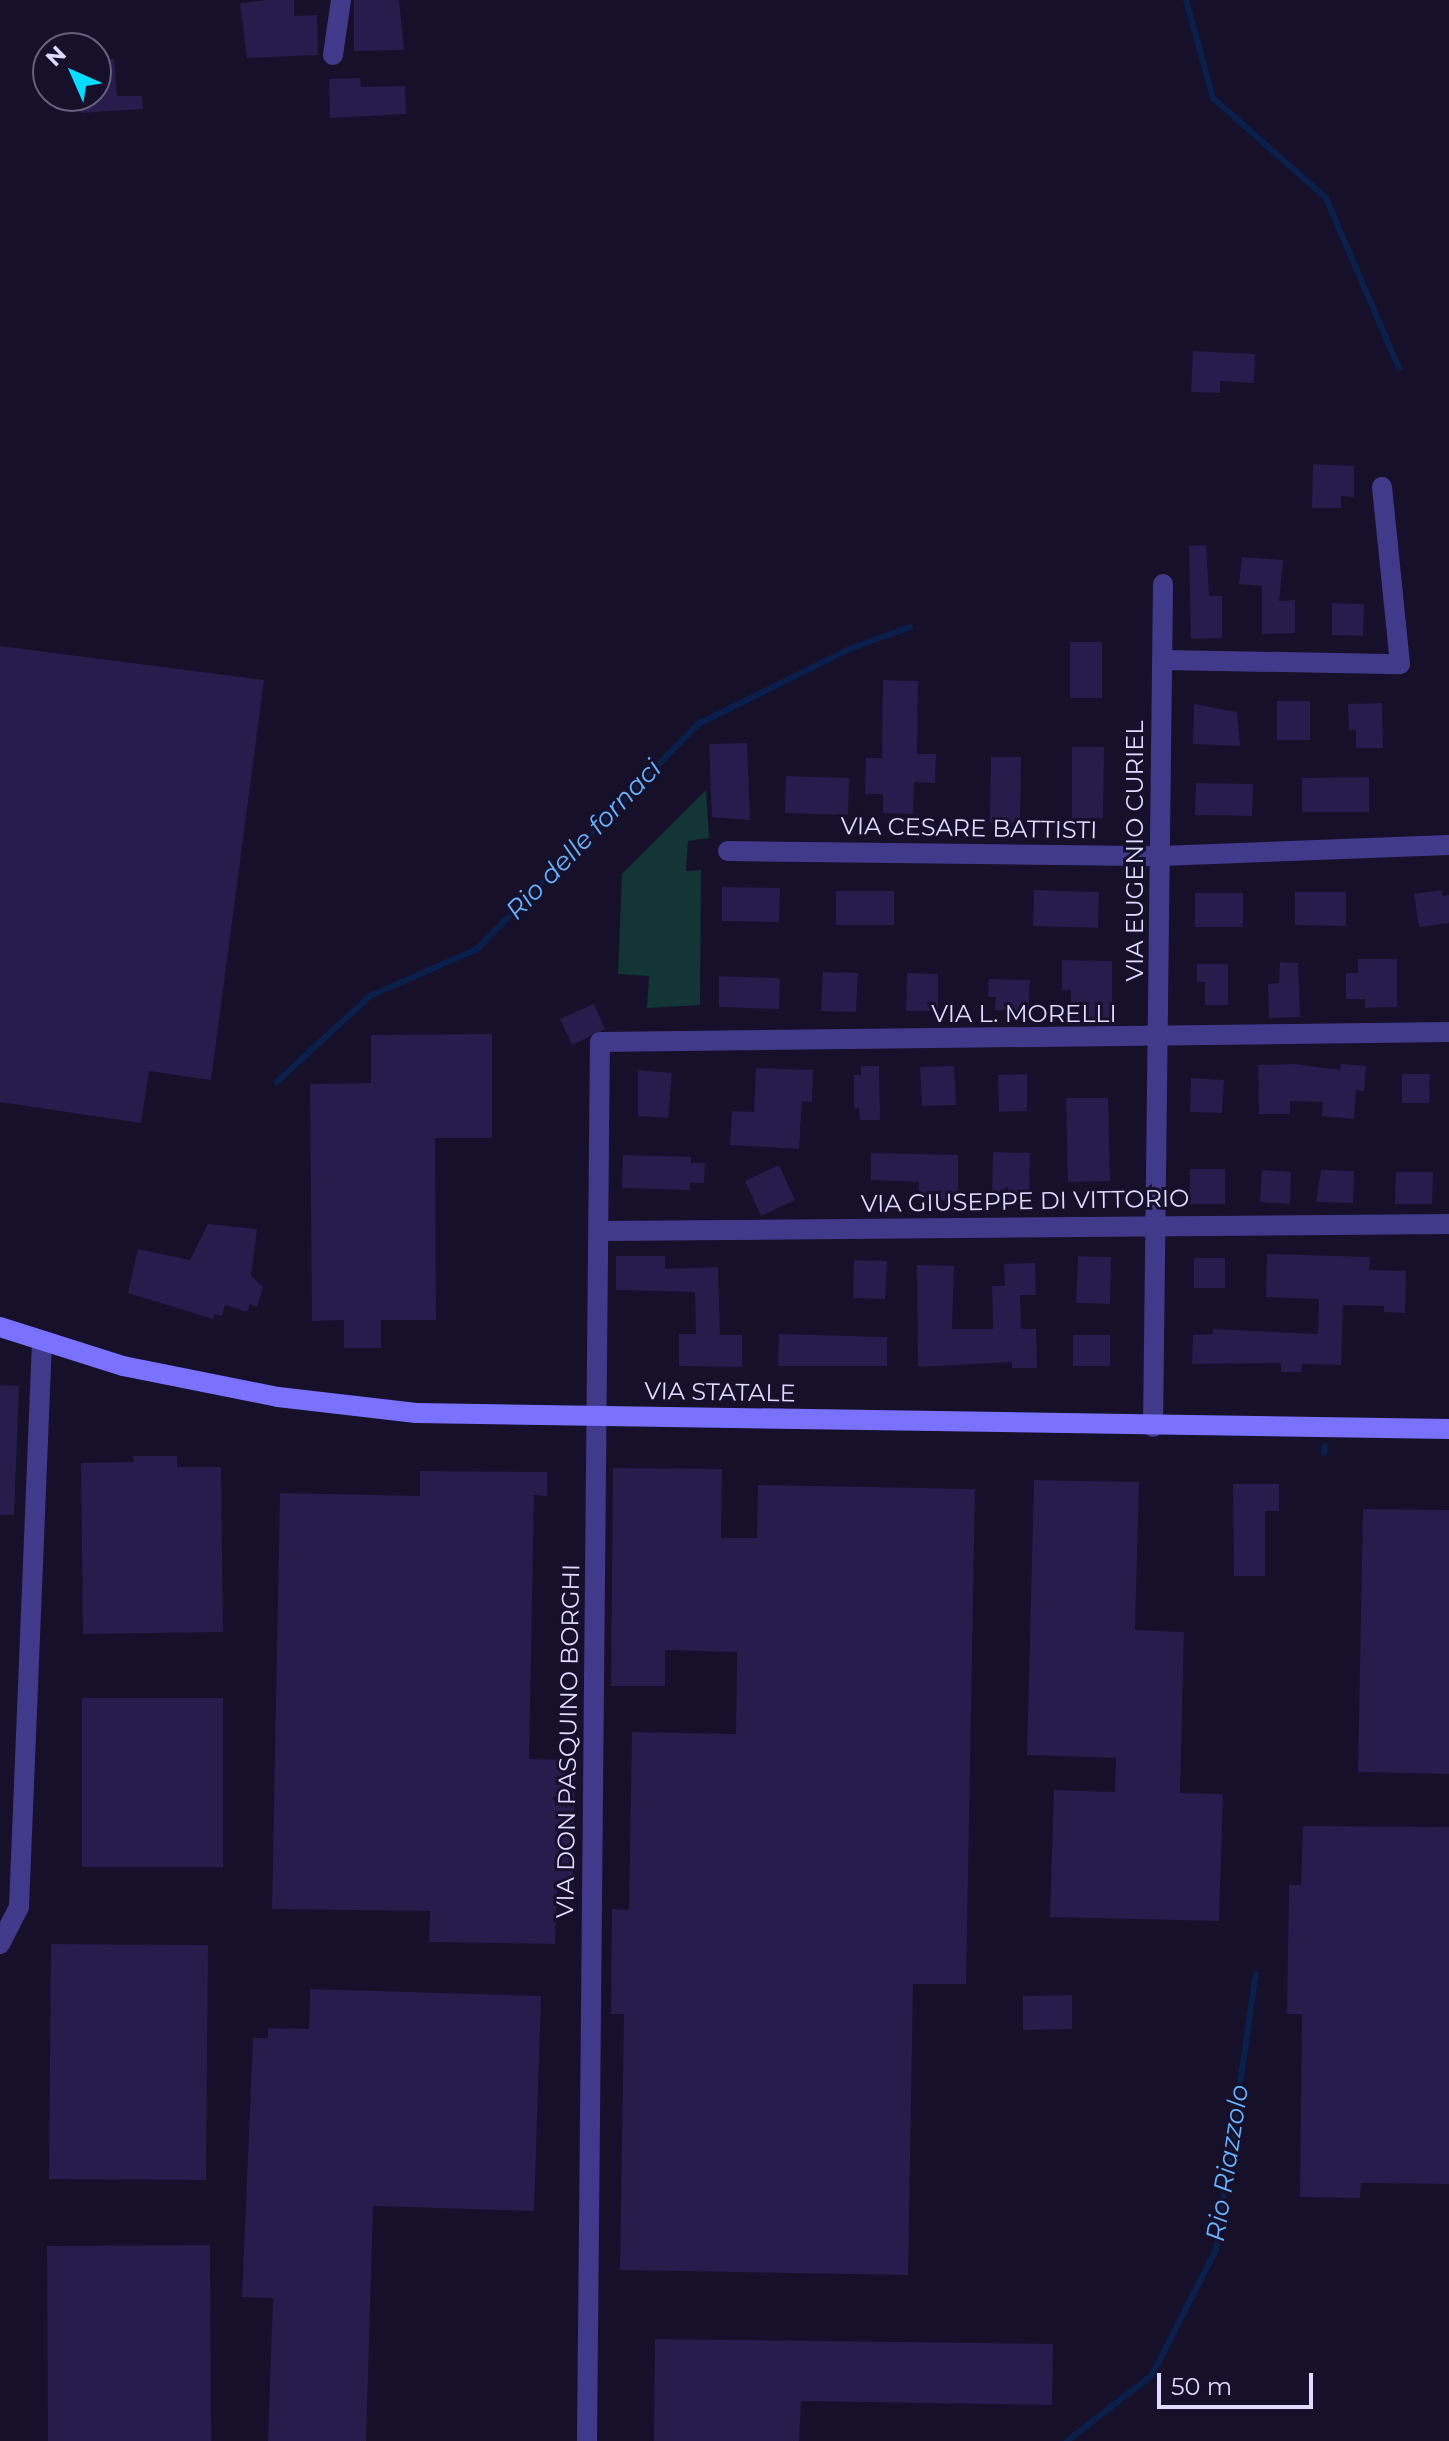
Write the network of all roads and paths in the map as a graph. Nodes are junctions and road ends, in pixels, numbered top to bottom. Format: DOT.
graph roads {
  1 [pos="341,0"];
  2 [pos="333,55"];
  3 [pos="1382,487"];
  4 [pos="1163,584"];
  5 [pos="1163,660"];
  6 [pos="1449,845"];
  7 [pos="728,851"];
  8 [pos="1161,856"];
  9 [pos="1449,1032"];
  10 [pos="1160,1039"];
  11 [pos="600,1042"];
  12 [pos="1449,1224"];
  13 [pos="1158,1226"];
  14 [pos="602,1231"];
  15 [pos="0,1327"];
  16 [pos="42,1341"];
  17 [pos="597,1416"];
  18 [pos="1153,1427"];
  19 [pos="1449,1429"];
  20 [pos="0,1944"];
  21 [pos="587,2441"];
  1 -- 2 [label="street"];
  3 -- 5 [label="street"];
  4 -- 5 [label="street, VIA EUGENIO CURIEL"];
  5 -- 8 [label="street, VIA EUGENIO CURIEL"];
  6 -- 8 [label="street, VIA CESARE BATTISTI"];
  7 -- 8 [label="street, VIA CESARE BATTISTI"];
  8 -- 10 [label="street, VIA EUGENIO CURIEL"];
  9 -- 10 [label="street, VIA L. MORELLI"];
  10 -- 11 [label="street, VIA L. MORELLI"];
  10 -- 13 [label="street, VIA EUGENIO CURIEL"];
  11 -- 14 [label="street, VIA DON PASQUINO BORGHI"];
  12 -- 13 [label="street, VIA GIUSEPPE DI VITTORIO"];
  13 -- 14 [label="street, VIA GIUSEPPE DI VITTORIO"];
  13 -- 18 [label="street, VIA EUGENIO CURIEL"];
  14 -- 17 [label="street, VIA DON PASQUINO BORGHI"];
  15 -- 16 [label="main road, VIA STATALE"];
  16 -- 17 [label="main road, VIA STATALE"];
  16 -- 20 [label="street"];
  17 -- 18 [label="main road, VIA STATALE"];
  17 -- 21 [label="street, VIA DON PASQUINO BORGHI"];
  18 -- 19 [label="main road, VIA STATALE"];
}
